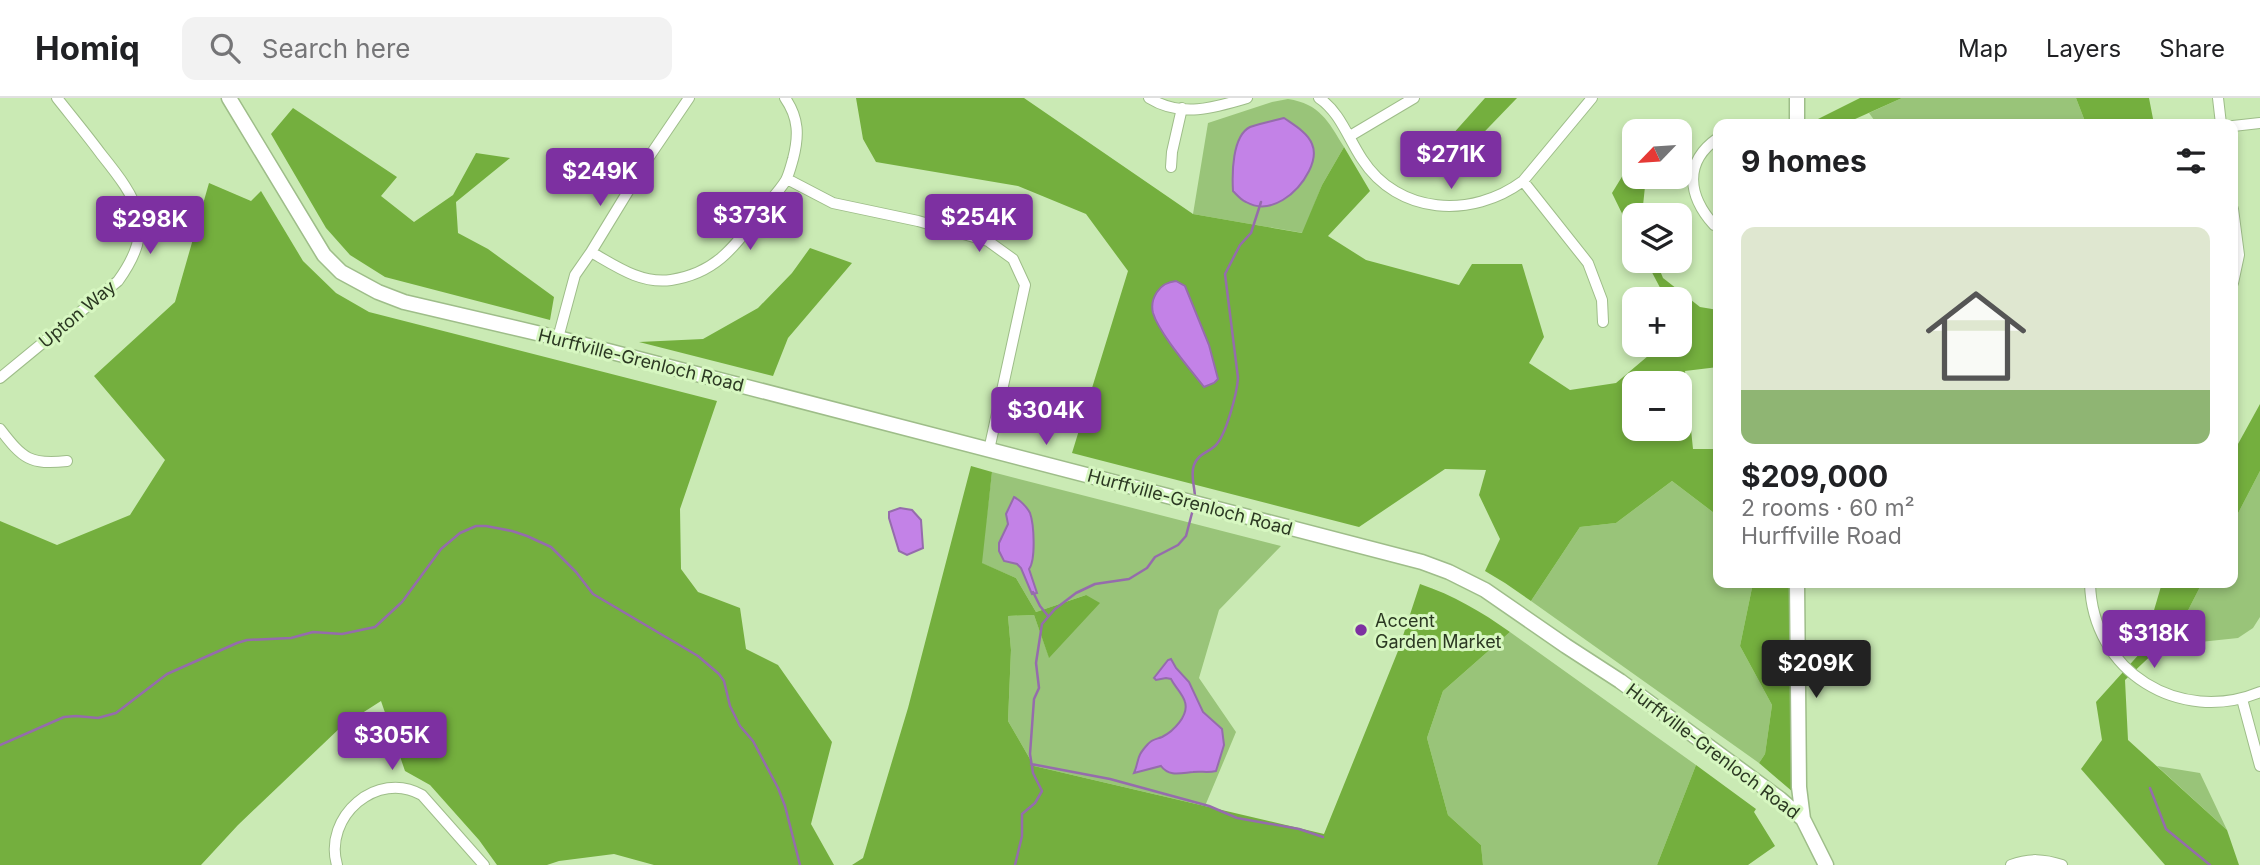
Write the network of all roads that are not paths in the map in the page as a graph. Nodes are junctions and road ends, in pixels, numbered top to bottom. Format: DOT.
graph roads {
  1 [pos="229,98"];
  2 [pos="689,98"];
  3 [pos="785,98"];
  4 [pos="1149,98"];
  5 [pos="1247,98"];
  6 [pos="1318,98"];
  7 [pos="1414,98"];
  8 [pos="1591,98"];
  9 [pos="1797,98"];
  10 [pos="2218,98"];
  11 [pos="59,99"];
  12 [pos="1182,108"];
  13 [pos="1797,119"];
  14 [pos="2220,119"];
  15 [pos="2260,123"];
  16 [pos="2238,125"];
  17 [pos="1350,136"];
  18 [pos="1713,142"];
  19 [pos="1171,167"];
  20 [pos="787,179"];
  21 [pos="1523,181"];
  22 [pos="1713,224"];
  23 [pos="2238,247"];
  24 [pos="592,252"];
  25 [pos="2238,268"];
  26 [pos="1602,322"];
  27 [pos="558,338"];
  28 [pos="0,378"];
  29 [pos="0,429"];
  30 [pos="989,450"];
  31 [pos="67,461"];
  32 [pos="1797,588"];
  33 [pos="2092,588"];
  34 [pos="2260,692"];
  35 [pos="2242,699"];
  36 [pos="2260,766"];
  37 [pos="1803,819"];
  38 [pos="337,865"];
  39 [pos="484,865"];
  40 [pos="1826,865"];
  41 [pos="2011,865"];
  42 [pos="2062,865"];
  1 -- 27 [label="main road, Hurffville-Grenloch Road"];
  2 -- 24 [label="street"];
  3 -- 20 [label="street"];
  4 -- 12 [label="street"];
  5 -- 12 [label="street"];
  6 -- 17 [label="street"];
  7 -- 17 [label="street"];
  8 -- 21 [label="street"];
  9 -- 13 [label="main road"];
  10 -- 14 [label="street"];
  11 -- 28 [label="street, Upton Way"];
  12 -- 19 [label="street"];
  15 -- 16 [label="street"];
  17 -- 21 [label="street"];
  18 -- 22 [label="street"];
  20 -- 24 [label="street"];
  20 -- 30 [label="street"];
  21 -- 26 [label="street"];
  23 -- 25 [label="street"];
  24 -- 27 [label="street"];
  27 -- 30 [label="main road, Hurffville-Grenloch Road"];
  29 -- 31 [label="street"];
  30 -- 37 [label="main road, Hurffville-Grenloch Road"];
  32 -- 37 [label="main road"];
  33 -- 35 [label="street"];
  34 -- 35 [label="street"];
  35 -- 36 [label="street"];
  37 -- 40 [label="main road, Hurffville-Grenloch Road"];
  38 -- 39 [label="street"];
  41 -- 42 [label="street"];
}
